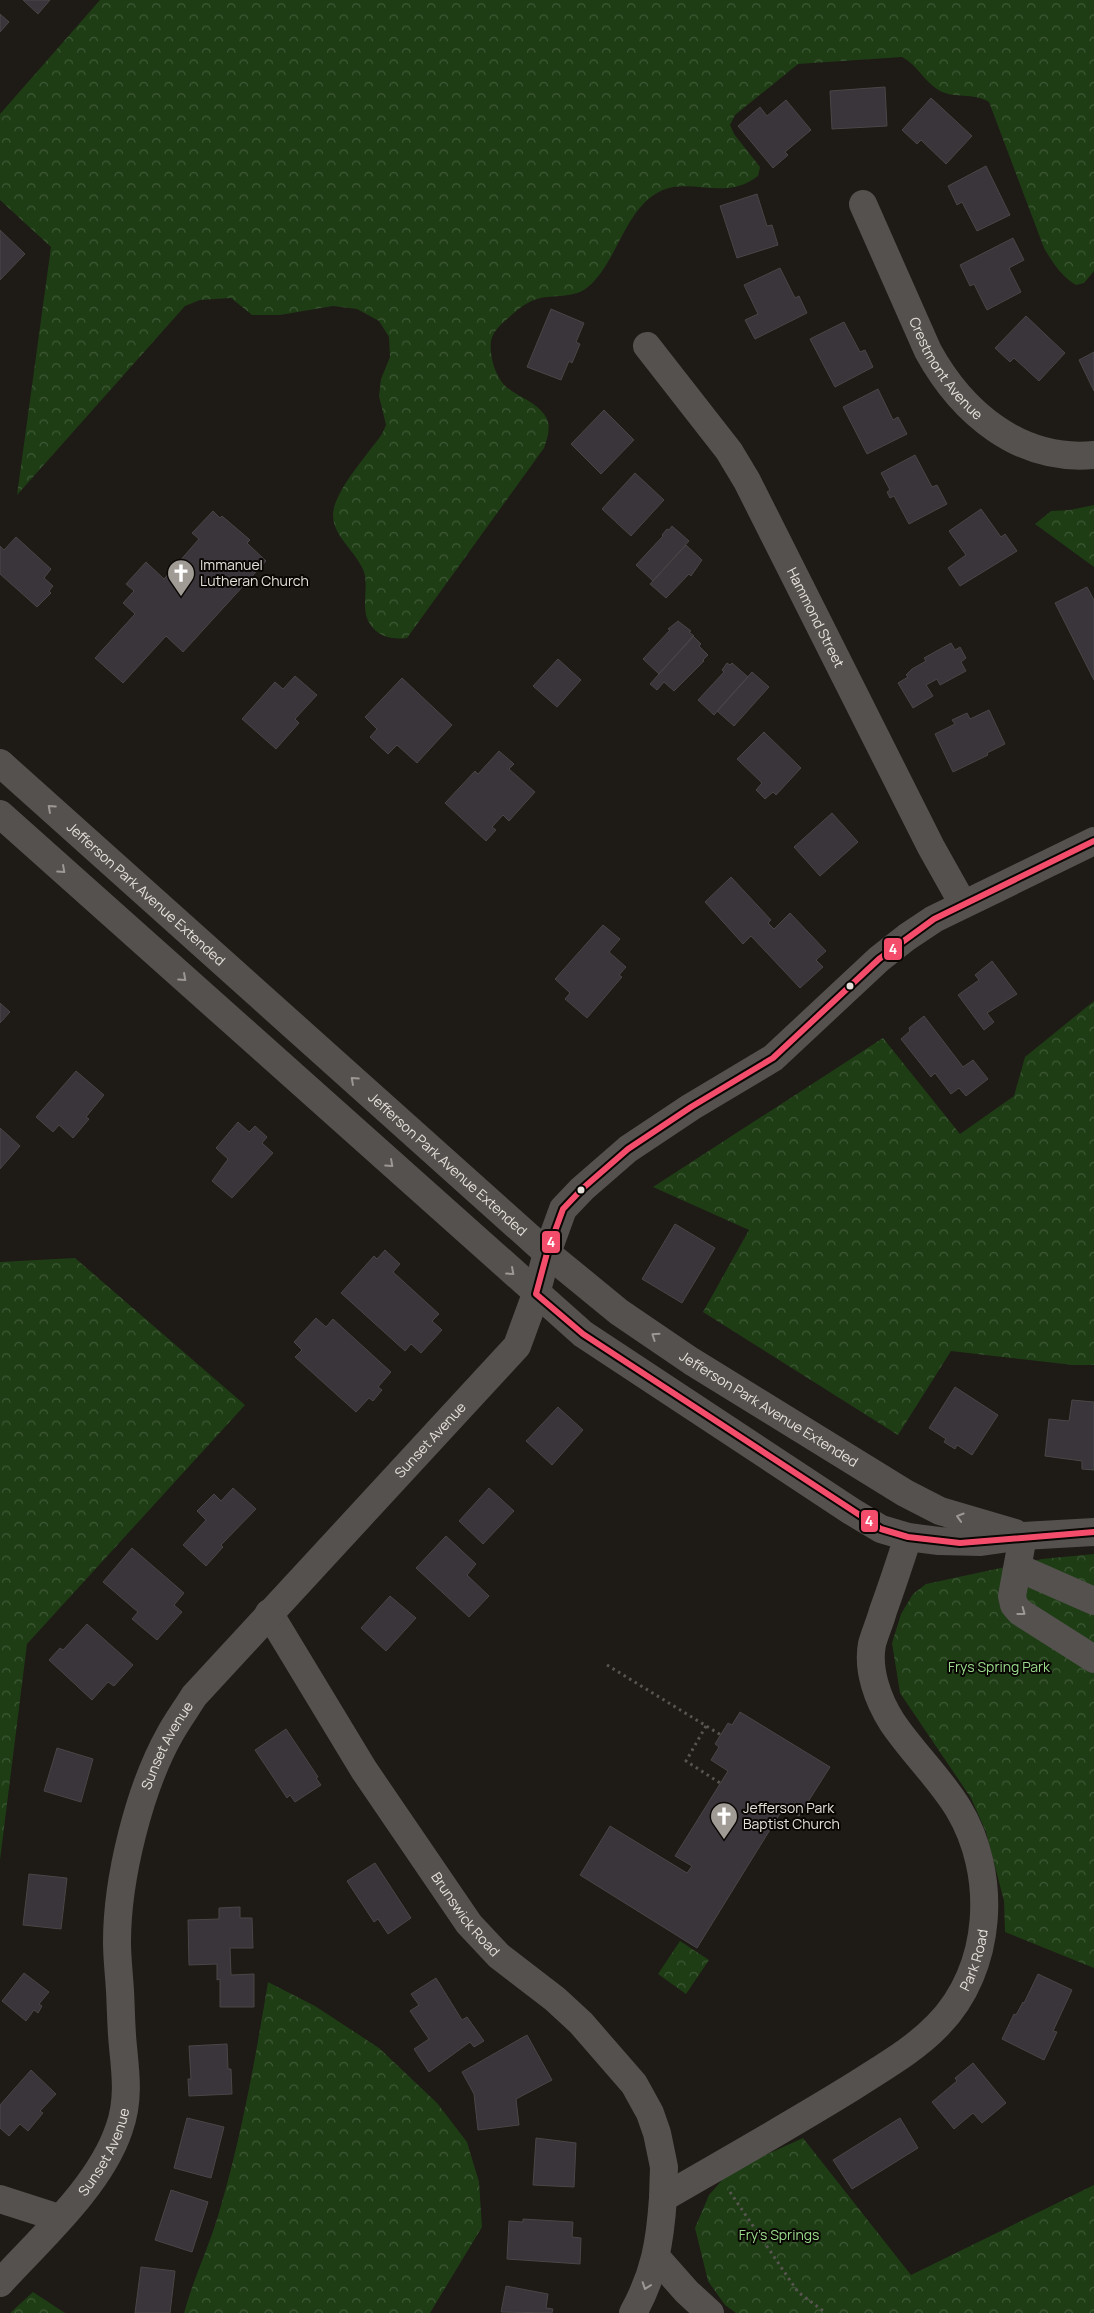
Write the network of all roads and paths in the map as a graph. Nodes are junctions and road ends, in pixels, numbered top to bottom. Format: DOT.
graph roads {
  1 [pos="863,204"];
  2 [pos="647,346"];
  3 [pos="1094,455"];
  4 [pos="0,763"];
  5 [pos="0,814"];
  6 [pos="1094,841"];
  7 [pos="963,904"];
  8 [pos="547,1253"];
  9 [pos="536,1294"];
  10 [pos="1094,1532"];
  11 [pos="1023,1536"];
  12 [pos="908,1537"];
  13 [pos="1018,1568"];
  14 [pos="1094,1601"];
  15 [pos="269,1613"];
  16 [pos="1094,1659"];
  17 [pos="607,1664"];
  18 [pos="706,1726"];
  19 [pos="721,1735"];
  20 [pos="720,1783"];
  21 [pos="714,2169"];
  22 [pos="663,2198"];
  23 [pos="0,2199"];
  24 [pos="59,2218"];
  25 [pos="656,2257"];
  26 [pos="0,2283"];
  27 [pos="633,2313"];
  28 [pos="710,2313"];
  29 [pos="826,2313"];
  1 -- 3 [label="street, Crestmont Avenue"];
  2 -- 7 [label="street, Hammond Street"];
  8 -- 4 [label="street, Jefferson Park Avenue Extended, one-way"];
  5 -- 9 [label="street, Jefferson Park Avenue Extended, one-way"];
  6 -- 7 [label="street, Sunset Avenue"];
  7 -- 8 [label="street, Sunset Avenue"];
  8 -- 9 [label="street, Sunset Avenue"];
  11 -- 8 [label="street, Jefferson Park Avenue Extended, one-way"];
  9 -- 12 [label="street, Jefferson Park Avenue Extended"];
  9 -- 15 [label="street, Sunset Avenue"];
  10 -- 11 [label="street, Jefferson Park Avenue Extended"];
  11 -- 12 [label="street, Jefferson Park Avenue Extended"];
  11 -- 13 [label="street"];
  12 -- 21 [label="street, Park Road"];
  13 -- 14 [label="street"];
  13 -- 16 [label="street, one-way"];
  15 -- 22 [label="street, Brunswick Road"];
  15 -- 24 [label="street, Sunset Avenue"];
  17 -- 18 [label="path"];
  18 -- 19 [label="path"];
  18 -- 20 [label="path"];
  21 -- 22 [label="street, Park Road"];
  21 -- 29 [label="path"];
  22 -- 25 [label="street"];
  23 -- 24 [label="street"];
  24 -- 26 [label="street, Sunset Avenue"];
  25 -- 27 [label="street, one-way"];
  25 -- 28 [label="street"];
}
